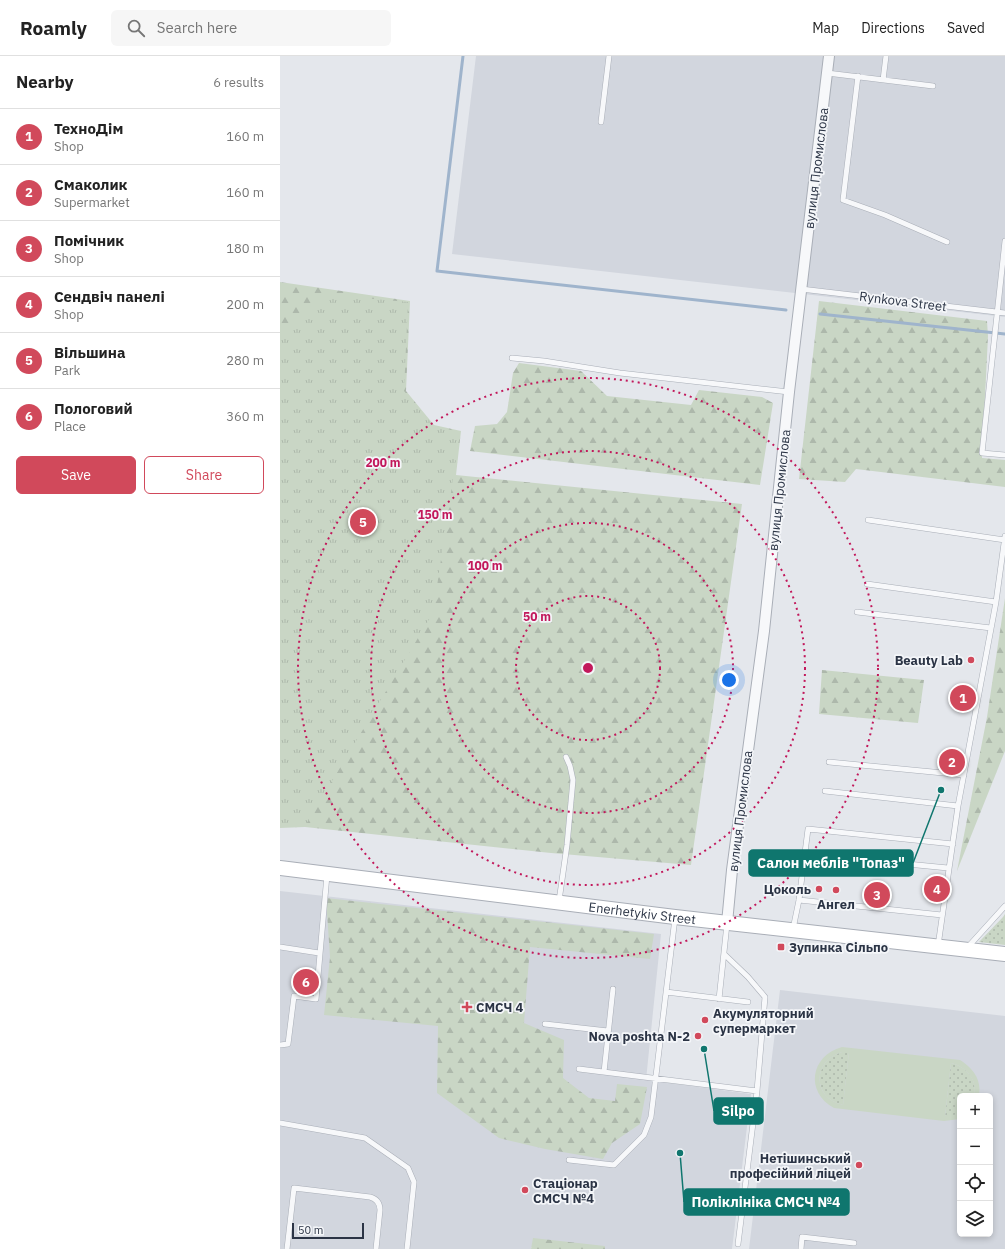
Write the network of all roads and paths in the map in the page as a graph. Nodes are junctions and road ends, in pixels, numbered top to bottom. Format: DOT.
graph roads {
  1 [pos="609,56"];
  2 [pos="829,56"];
  3 [pos="886,56"];
  4 [pos="827,73"];
  5 [pos="858,76"];
  6 [pos="883,80"];
  7 [pos="934,86"];
  8 [pos="601,122"];
  9 [pos="1005,241"];
  10 [pos="947,242"];
  11 [pos="802,289"];
  12 [pos="996,312"];
  13 [pos="1005,313"];
  14 [pos="512,358"];
  15 [pos="789,392"];
  16 [pos="1005,455"];
  17 [pos="868,520"];
  18 [pos="1005,536"];
  19 [pos="1004,540"];
  20 [pos="867,584"];
  21 [pos="996,602"];
  22 [pos="857,612"];
  23 [pos="991,628"];
  24 [pos="566,757"];
  25 [pos="829,762"];
  26 [pos="964,775"];
  27 [pos="825,792"];
  28 [pos="958,806"];
  29 [pos="953,844"];
  30 [pos="805,854"];
  31 [pos="280,868"];
  32 [pos="948,868"];
  33 [pos="327,874"];
  34 [pos="799,900"];
  35 [pos="559,902"];
  36 [pos="1005,906"];
  37 [pos="942,915"];
  38 [pos="675,917"];
  39 [pos="727,923"];
  40 [pos="793,930"];
  41 [pos="280,947"];
  42 [pos="938,947"];
  43 [pos="966,950"];
  44 [pos="319,953"];
  45 [pos="724,954"];
  46 [pos="1005,954"];
  47 [pos="613,989"];
  48 [pos="666,992"];
  49 [pos="719,999"];
  50 [pos="748,1002"];
  51 [pos="545,1024"];
  52 [pos="608,1031"];
  53 [pos="280,1046"];
  54 [pos="579,1069"];
  55 [pos="604,1072"];
  56 [pos="656,1078"];
  57 [pos="757,1091"];
  58 [pos="280,1123"];
  59 [pos="569,1160"];
  60 [pos="854,1243"];
  61 [pos="738,1244"];
  62 [pos="280,1248"];
  63 [pos="287,1249"];
  64 [pos="376,1249"];
  65 [pos="407,1249"];
  66 [pos="801,1249"];
  1 -- 8 [label="lane"];
  2 -- 4 [label="street, вулиця Промислова"];
  3 -- 6 [label="lane"];
  4 -- 5 [label="lane"];
  4 -- 11 [label="street, вулиця Промислова"];
  5 -- 6 [label="lane"];
  5 -- 10 [label="lane"];
  6 -- 7 [label="lane"];
  9 -- 12 [label="lane"];
  11 -- 12 [label="lane, Rynkova Street"];
  11 -- 15 [label="street, вулиця Промислова"];
  12 -- 13 [label="lane, Rynkova Street"];
  12 -- 16 [label="lane"];
  14 -- 15 [label="lane"];
  15 -- 39 [label="street, вулиця Промислова"];
  17 -- 19 [label="lane"];
  18 -- 19 [label="lane"];
  19 -- 21 [label="lane"];
  20 -- 21 [label="lane"];
  21 -- 23 [label="lane"];
  22 -- 23 [label="lane"];
  23 -- 26 [label="lane"];
  24 -- 35 [label="lane"];
  25 -- 26 [label="lane"];
  26 -- 28 [label="lane"];
  27 -- 28 [label="lane"];
  28 -- 29 [label="lane"];
  29 -- 30 [label="lane"];
  29 -- 32 [label="lane"];
  30 -- 32 [label="lane"];
  30 -- 34 [label="lane"];
  31 -- 33 [label="main road, Enerhetykiv Street"];
  32 -- 37 [label="lane"];
  33 -- 35 [label="main road, Enerhetykiv Street"];
  33 -- 44 [label="lane"];
  34 -- 37 [label="lane"];
  34 -- 40 [label="lane"];
  35 -- 38 [label="main road, Enerhetykiv Street"];
  36 -- 43 [label="lane"];
  37 -- 42 [label="lane"];
  38 -- 39 [label="main road, Enerhetykiv Street"];
  38 -- 48 [label="lane"];
  39 -- 40 [label="main road, Enerhetykiv Street"];
  39 -- 45 [label="lane"];
  40 -- 42 [label="main road, Enerhetykiv Street"];
  41 -- 44 [label="lane"];
  42 -- 43 [label="main road, Enerhetykiv Street"];
  43 -- 46 [label="main road, Enerhetykiv Street"];
  44 -- 53 [label="lane"];
  45 -- 49 [label="lane"];
  45 -- 57 [label="lane"];
  47 -- 52 [label="lane"];
  48 -- 49 [label="lane"];
  48 -- 56 [label="lane"];
  49 -- 50 [label="lane"];
  51 -- 52 [label="lane"];
  52 -- 55 [label="lane"];
  54 -- 55 [label="lane"];
  55 -- 56 [label="lane"];
  56 -- 57 [label="lane"];
  56 -- 59 [label="lane"];
  57 -- 61 [label="lane"];
  58 -- 65 [label="lane"];
  60 -- 66 [label="lane"];
  62 -- 63 [label="lane"];
  63 -- 64 [label="lane"];
}
